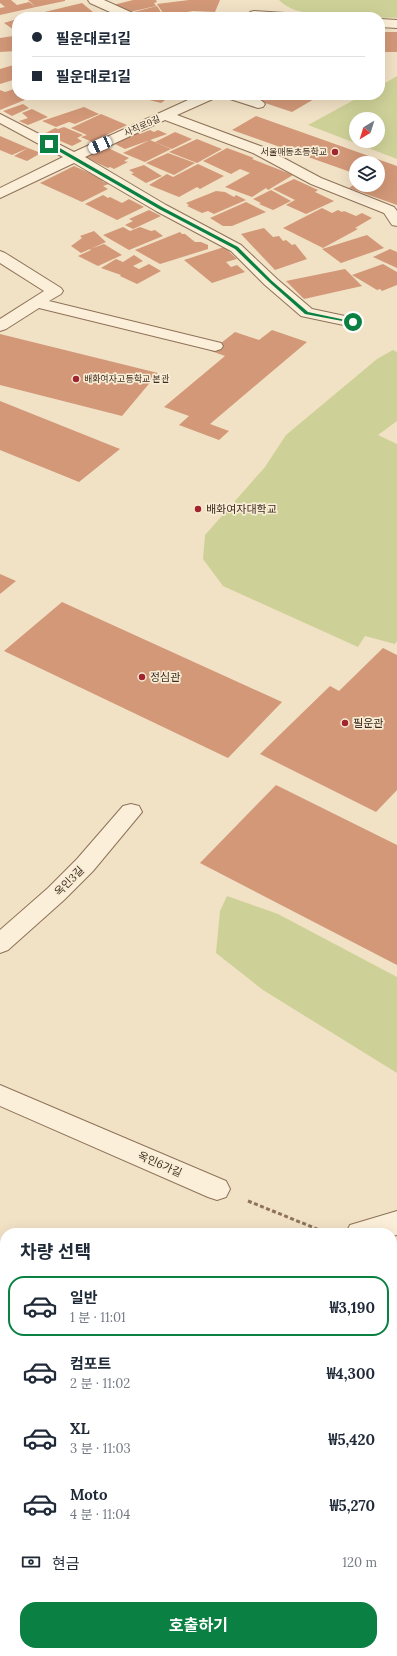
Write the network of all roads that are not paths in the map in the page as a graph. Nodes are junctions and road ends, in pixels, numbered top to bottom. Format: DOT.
graph roads {
  1 [pos="94,0"];
  2 [pos="253,0"];
  3 [pos="120,12"];
  4 [pos="254,12"];
  5 [pos="385,23"];
  6 [pos="397,24"];
  7 [pos="200,100"];
  8 [pos="248,100"];
  9 [pos="258,104"];
  10 [pos="166,116"];
  11 [pos="0,118"];
  12 [pos="74,157"];
  13 [pos="0,194"];
  14 [pos="397,222"];
  15 [pos="0,256"];
  16 [pos="36,303"];
  17 [pos="352,321"];
  18 [pos="0,326"];
  19 [pos="215,346"];
  20 [pos="131,812"];
  21 [pos="0,944"];
  22 [pos="4,1102"];
  23 [pos="217,1189"];
  24 [pos="397,1223"];
  25 [pos="378,1228"];
  1 -- 3 [label="street"];
  2 -- 4 [label="street"];
  5 -- 6 [label="street"];
  7 -- 10 [label="street, 사직로9길"];
  8 -- 9 [label="street"];
  10 -- 12 [label="street, 사직로9길"];
  10 -- 14 [label="street"];
  11 -- 12 [label="street"];
  12 -- 13 [label="street, 사직로9길"];
  12 -- 17 [label="street"];
  15 -- 16 [label="street"];
  16 -- 18 [label="street"];
  16 -- 19 [label="street"];
  20 -- 21 [label="street, 옥인3길"];
  22 -- 23 [label="street, 옥인6가길"];
  24 -- 25 [label="street"];
}
